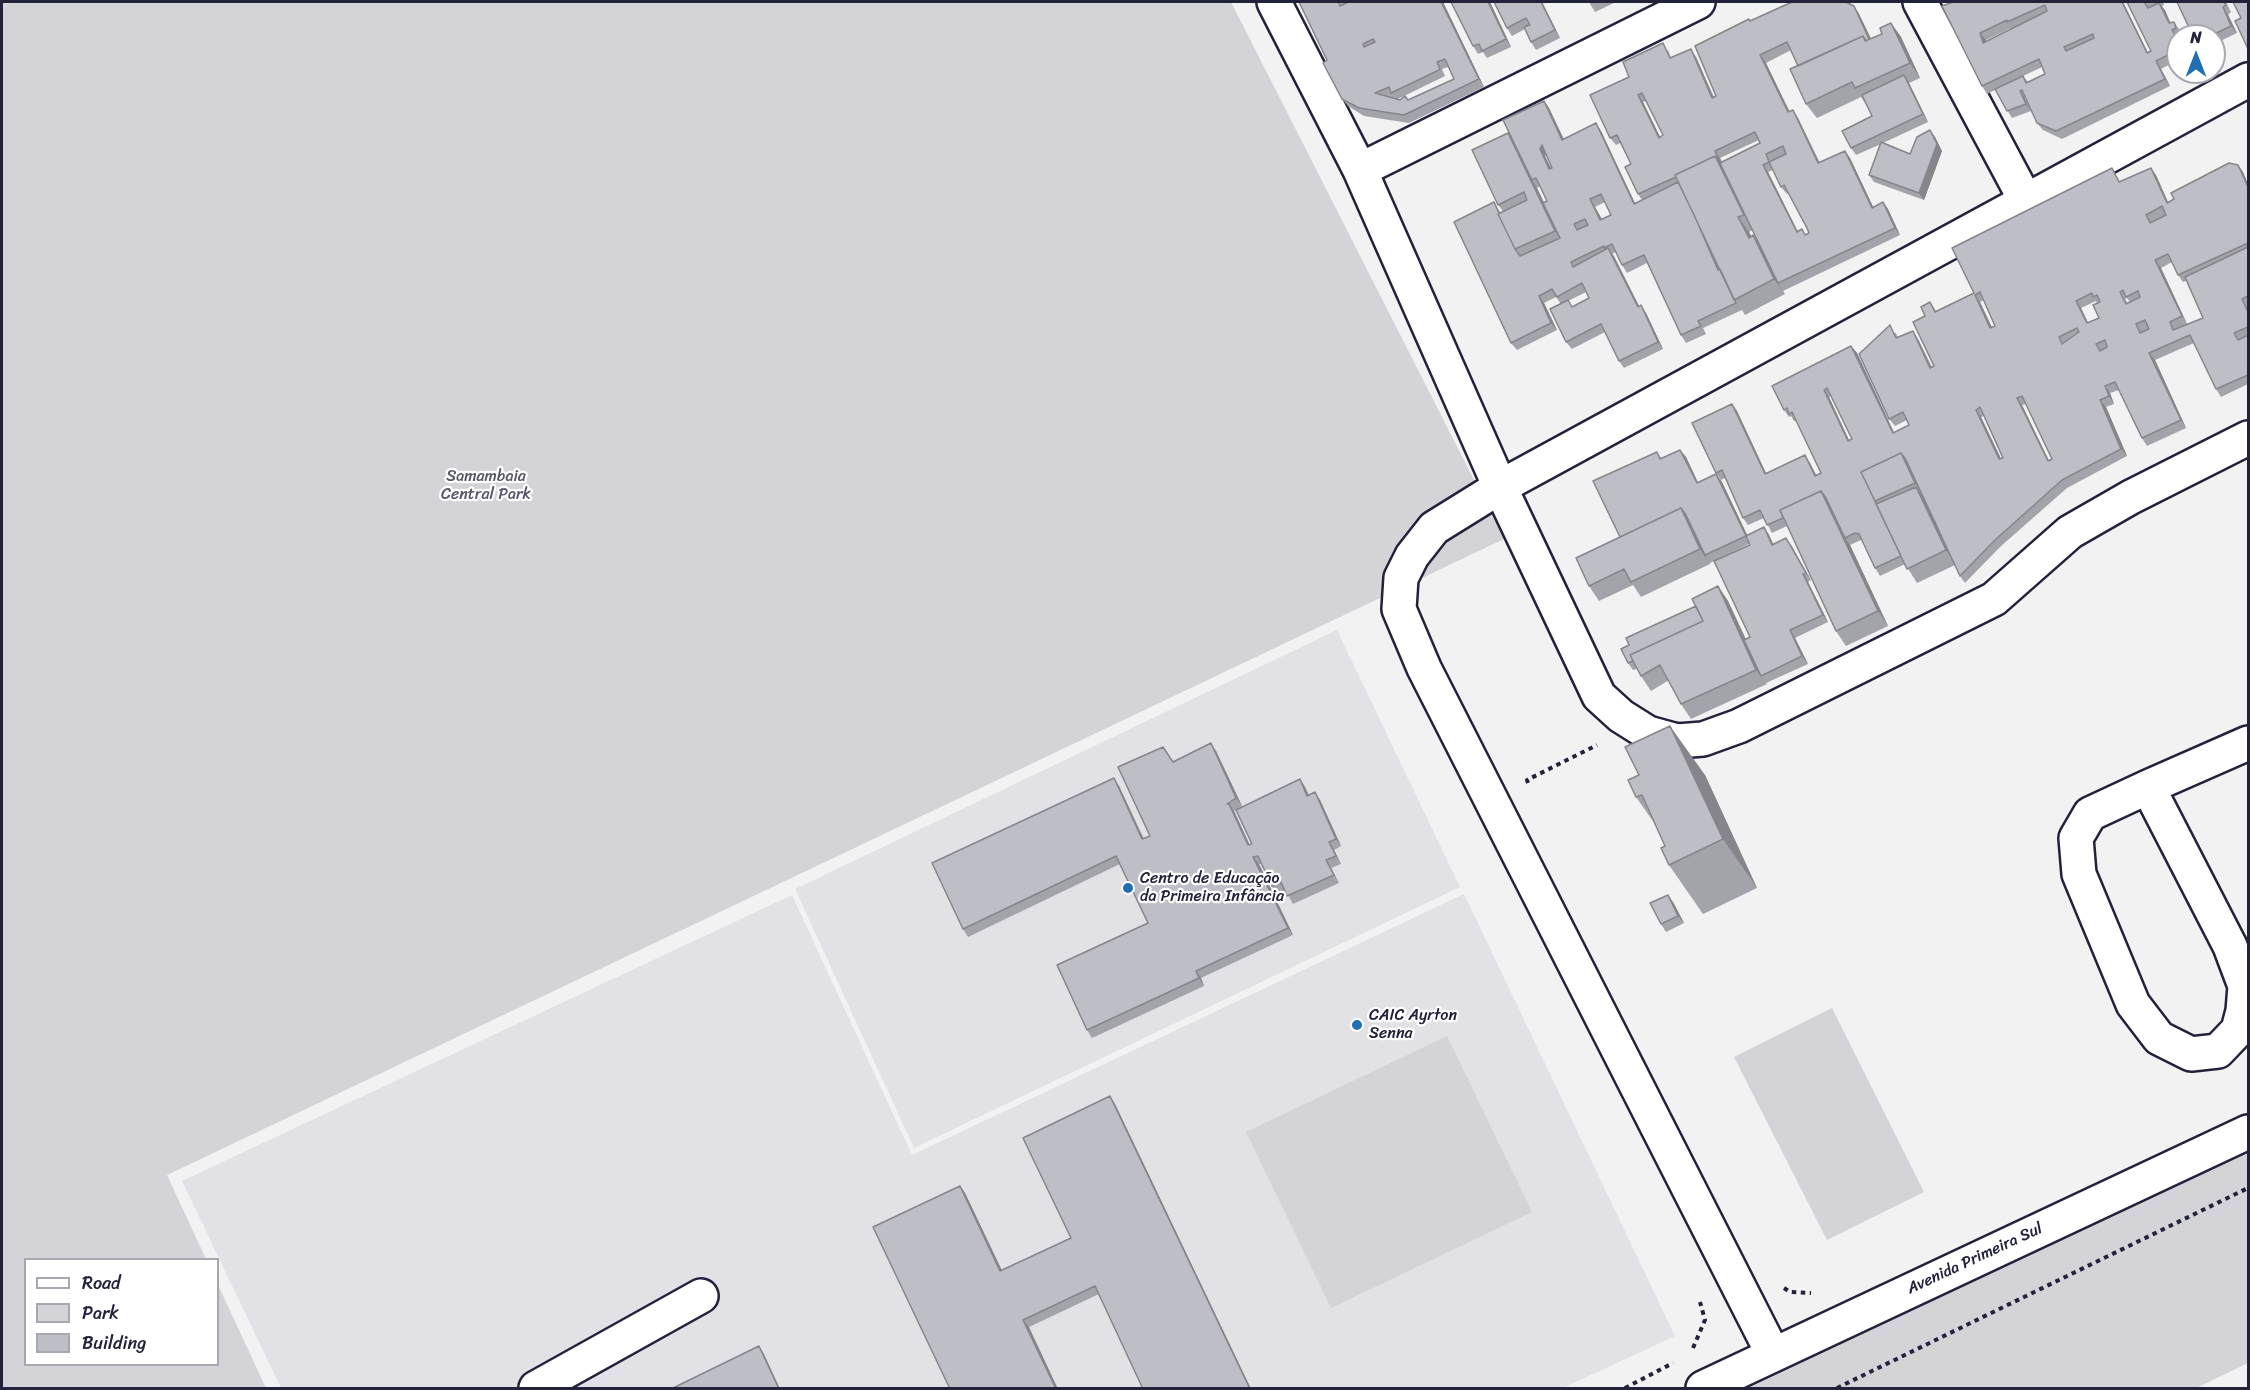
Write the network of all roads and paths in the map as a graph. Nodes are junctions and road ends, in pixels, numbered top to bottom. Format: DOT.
graph roads {
  1 [pos="1274,2"];
  2 [pos="1698,2"];
  3 [pos="1920,2"];
  4 [pos="2248,80"];
  5 [pos="1360,170"];
  6 [pos="2026,201"];
  7 [pos="2248,438"];
  8 [pos="1500,487"];
  9 [pos="1637,726"];
  10 [pos="2248,743"];
  11 [pos="2148,787"];
  12 [pos="1532,791"];
  13 [pos="2248,1132"];
  14 [pos="2248,1188"];
  15 [pos="1730,1270"];
  16 [pos="1780,1286"];
  17 [pos="1821,1291"];
  18 [pos="701,1296"];
  19 [pos="1688,1351"];
  20 [pos="1773,1354"];
  21 [pos="1675,1362"];
  22 [pos="1705,1388"];
  23 [pos="536,1389"];
  24 [pos="1626,1389"];
  25 [pos="1837,1389"];
  1 -- 5 [label="street"];
  2 -- 5 [label="street"];
  3 -- 6 [label="street"];
  4 -- 6 [label="street"];
  5 -- 8 [label="street"];
  6 -- 8 [label="street"];
  7 -- 9 [label="street"];
  8 -- 9 [label="street"];
  8 -- 15 [label="street"];
  9 -- 12 [label="path"];
  10 -- 11 [label="street"];
  11 -- 11 [label="street"];
  13 -- 20 [label="street, Avenida Primeira Sul"];
  14 -- 25 [label="path"];
  15 -- 19 [label="path"];
  15 -- 20 [label="street"];
  16 -- 17 [label="path"];
  18 -- 23 [label="street"];
  20 -- 22 [label="street, Avenida Primeira Sul"];
  21 -- 24 [label="path"];
}
